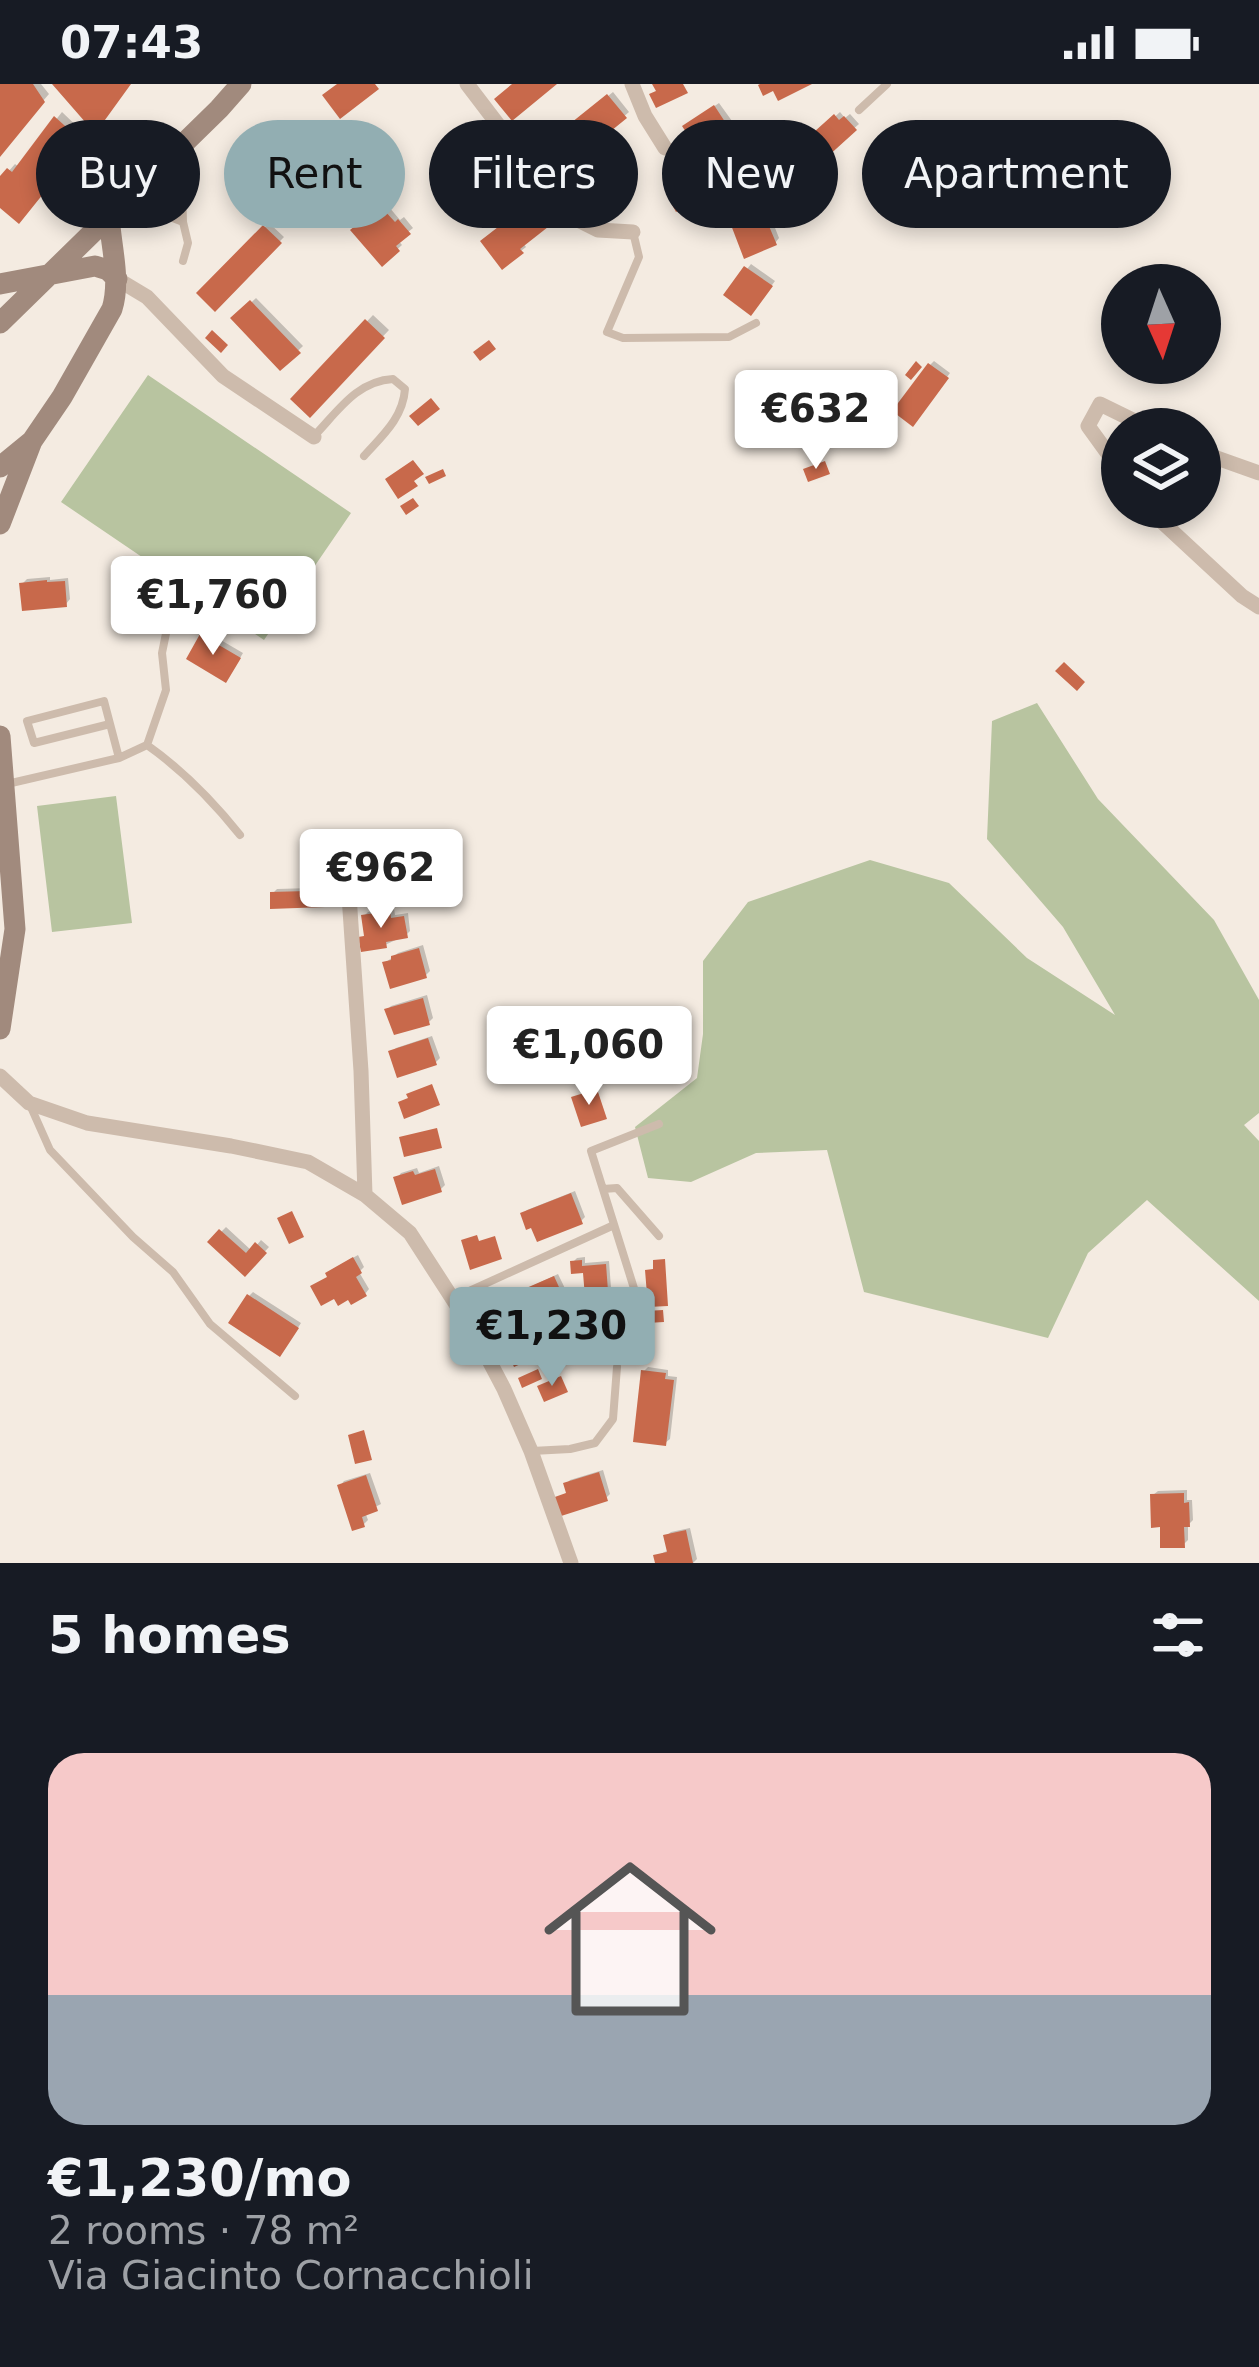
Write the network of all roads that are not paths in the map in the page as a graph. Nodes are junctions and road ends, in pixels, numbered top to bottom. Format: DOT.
graph roads {
  1 [pos="467,84"];
  2 [pos="632,84"];
  3 [pos="886,84"];
  4 [pos="232,90"];
  5 [pos="860,110"];
  6 [pos="200,125"];
  7 [pos="662,145"];
  8 [pos="98,228"];
  9 [pos="115,228"];
  10 [pos="184,228"];
  11 [pos="634,232"];
  12 [pos="183,261"];
  13 [pos="50,275"];
  14 [pos="116,279"];
  15 [pos="0,284"];
  16 [pos="756,322"];
  17 [pos="0,323"];
  18 [pos="1108,408"];
  19 [pos="314,437"];
  20 [pos="32,441"];
  21 [pos="1101,444"];
  22 [pos="364,456"];
  23 [pos="1221,459"];
  24 [pos="0,466"];
  25 [pos="1259,472"];
  26 [pos="0,524"];
  27 [pos="1169,528"];
  28 [pos="172,604"];
  29 [pos="1259,607"];
  30 [pos="110,724"];
  31 [pos="0,736"];
  32 [pos="147,746"];
  33 [pos="119,758"];
  34 [pos="5,784"];
  35 [pos="240,835"];
  36 [pos="345,837"];
  37 [pos="0,1029"];
  38 [pos="0,1076"];
  39 [pos="29,1103"];
  40 [pos="659,1124"];
  41 [pos="603,1189"];
  42 [pos="364,1195"];
  43 [pos="614,1225"];
  44 [pos="659,1237"];
  45 [pos="452,1299"];
  46 [pos="643,1317"];
  47 [pos="617,1367"];
  48 [pos="295,1396"];
  49 [pos="531,1451"];
  50 [pos="571,1563"];
  1 -- 11 [label="street"];
  2 -- 7 [label="street"];
  3 -- 5 [label="lane"];
  4 -- 6 [label="main road"];
  8 -- 13 [label="main road"];
  9 -- 14 [label="main road"];
  10 -- 12 [label="lane"];
  11 -- 16 [label="lane"];
  13 -- 14 [label="main road"];
  13 -- 15 [label="main road"];
  13 -- 17 [label="main road"];
  14 -- 19 [label="street"];
  14 -- 20 [label="main road"];
  18 -- 21 [label="street"];
  19 -- 22 [label="lane"];
  20 -- 24 [label="main road"];
  20 -- 26 [label="main road"];
  23 -- 25 [label="street"];
  27 -- 29 [label="street"];
  28 -- 32 [label="lane"];
  30 -- 30 [label="lane"];
  30 -- 33 [label="lane"];
  31 -- 34 [label="main road"];
  32 -- 33 [label="lane"];
  32 -- 35 [label="lane"];
  33 -- 34 [label="lane"];
  34 -- 37 [label="main road"];
  36 -- 42 [label="street"];
  38 -- 39 [label="street"];
  39 -- 42 [label="street"];
  39 -- 48 [label="lane"];
  40 -- 41 [label="lane"];
  41 -- 43 [label="lane"];
  41 -- 44 [label="lane"];
  42 -- 45 [label="street"];
  43 -- 45 [label="lane"];
  43 -- 46 [label="lane"];
  45 -- 49 [label="street"];
  47 -- 49 [label="lane"];
  49 -- 50 [label="street"];
}
